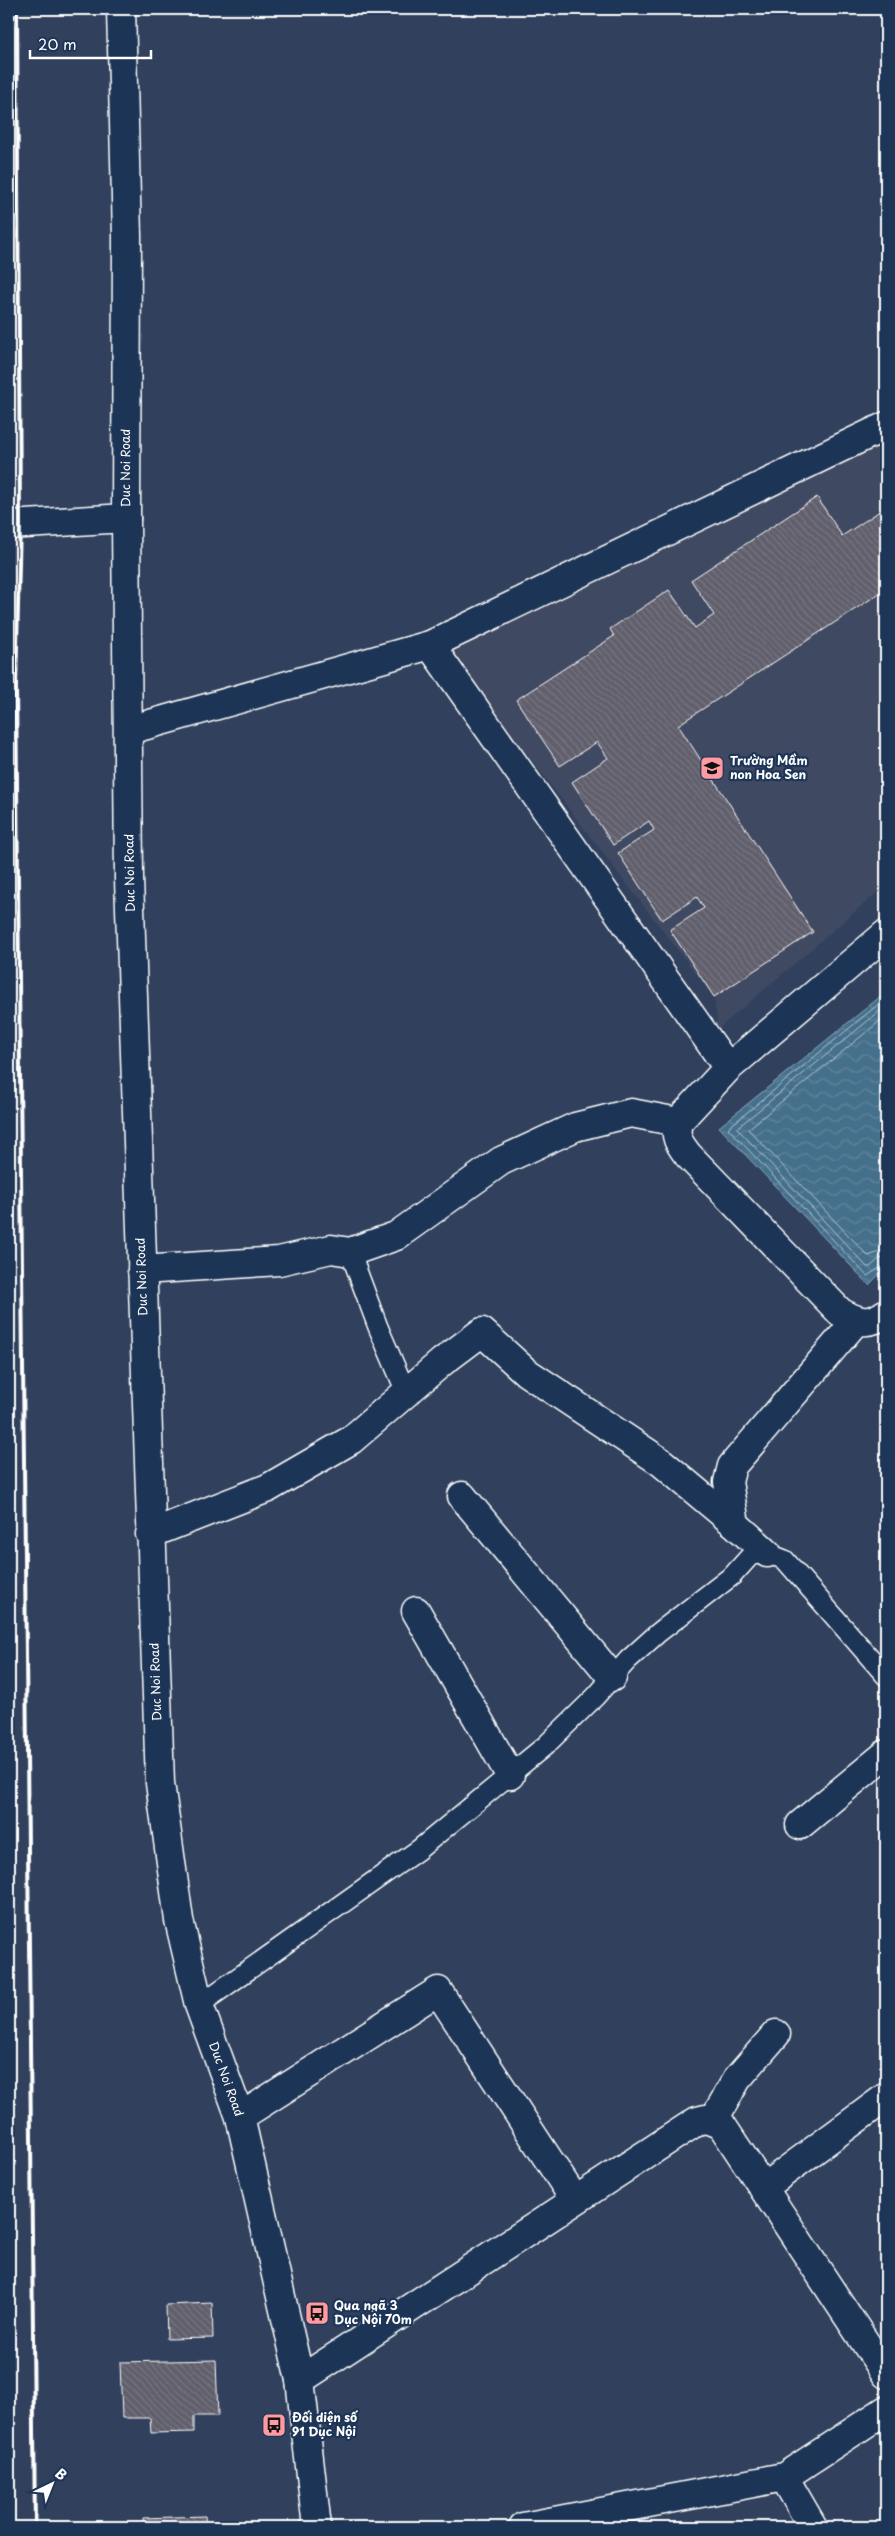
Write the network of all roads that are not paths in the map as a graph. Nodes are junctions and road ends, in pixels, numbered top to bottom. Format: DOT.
graph roads {
  1 [pos="121,9"];
  2 [pos="886,426"];
  3 [pos="126,518"];
  4 [pos="9,526"];
  5 [pos="430,645"];
  6 [pos="129,730"];
  7 [pos="886,934"];
  8 [pos="728,1068"];
  9 [pos="678,1122"];
  10 [pos="350,1252"];
  11 [pos="142,1270"];
  12 [pos="886,1313"];
  13 [pos="856,1321"];
  14 [pos="406,1392"];
  15 [pos="462,1496"];
  16 [pos="735,1524"];
  17 [pos="150,1534"];
  18 [pos="766,1553"];
  19 [pos="416,1612"];
  20 [pos="886,1676"];
  21 [pos="612,1677"];
  22 [pos="886,1754"];
  23 [pos="510,1775"];
  24 [pos="800,1825"];
  25 [pos="199,2005"];
  26 [pos="776,2034"];
  27 [pos="886,2097"];
  28 [pos="240,2117"];
  29 [pos="713,2120"];
  30 [pos="763,2188"];
  31 [pos="575,2200"];
  32 [pos="886,2374"];
  33 [pos="300,2380"];
  34 [pos="886,2410"];
  35 [pos="784,2476"];
  36 [pos="317,2527"];
  37 [pos="523,2527"];
  38 [pos="813,2527"];
  1 -- 3 [label="street, Duc Noi Road"];
  2 -- 5 [label="street"];
  3 -- 4 [label="street"];
  3 -- 6 [label="street, Duc Noi Road"];
  5 -- 6 [label="street"];
  5 -- 8 [label="street"];
  6 -- 11 [label="street, Duc Noi Road"];
  7 -- 8 [label="street"];
  8 -- 9 [label="street"];
  9 -- 10 [label="street"];
  9 -- 13 [label="street"];
  10 -- 11 [label="street"];
  10 -- 14 [label="lane"];
  11 -- 17 [label="street, Duc Noi Road"];
  12 -- 13 [label="street"];
  13 -- 16 [label="street"];
  14 -- 16 [label="street"];
  14 -- 17 [label="street"];
  15 -- 21 [label="street"];
  16 -- 18 [label="street"];
  17 -- 25 [label="street, Duc Noi Road"];
  18 -- 20 [label="lane"];
  18 -- 21 [label="lane"];
  19 -- 23 [label="street"];
  21 -- 23 [label="lane"];
  22 -- 24 [label="street"];
  23 -- 25 [label="lane"];
  25 -- 28 [label="street, Duc Noi Road"];
  26 -- 29 [label="street"];
  27 -- 30 [label="street"];
  28 -- 31 [label="street"];
  28 -- 33 [label="street, Duc Noi Road"];
  29 -- 30 [label="street"];
  29 -- 31 [label="street"];
  30 -- 32 [label="street"];
  31 -- 33 [label="street"];
  33 -- 36 [label="street, Duc Noi Road"];
  34 -- 35 [label="street"];
  35 -- 37 [label="street"];
  35 -- 38 [label="street"];
}
